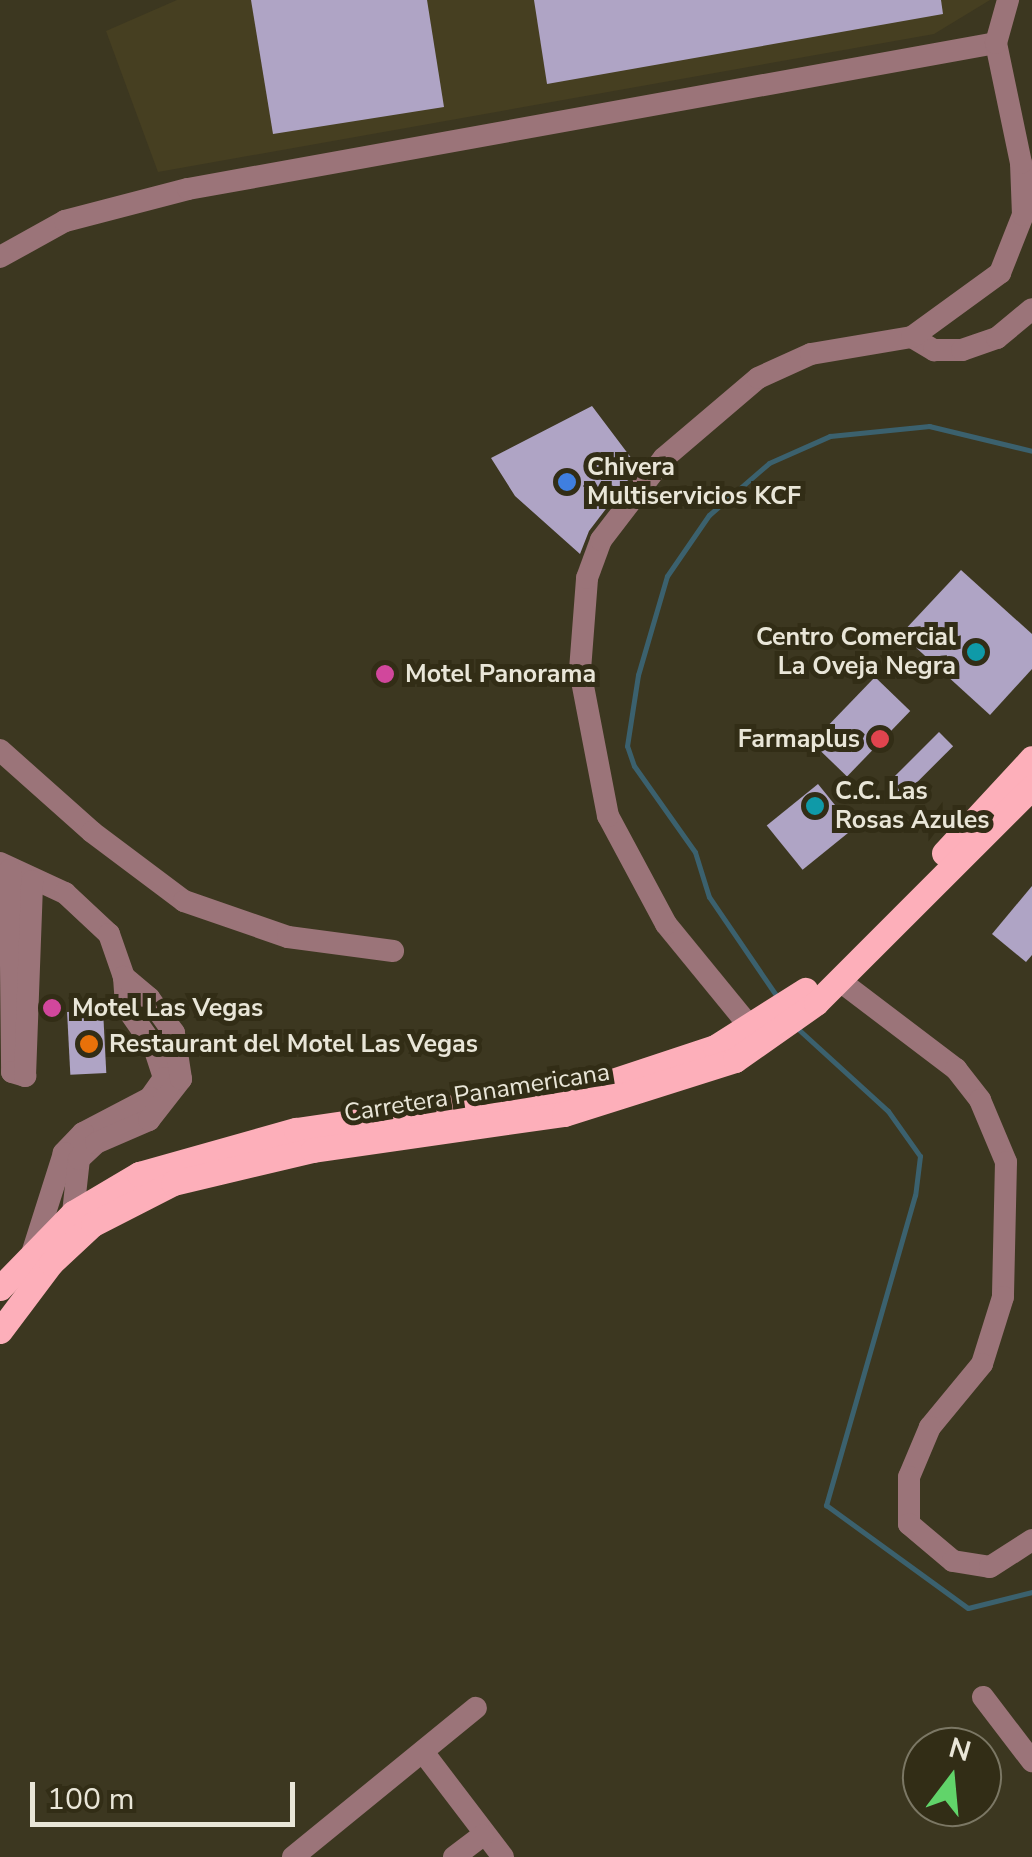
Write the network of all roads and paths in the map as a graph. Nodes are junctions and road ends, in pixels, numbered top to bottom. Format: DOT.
graph roads {
  1 [pos="1008,0"];
  2 [pos="996,43"];
  3 [pos="0,258"];
  4 [pos="1032,309"];
  5 [pos="912,337"];
  6 [pos="0,750"];
  7 [pos="1032,758"];
  8 [pos="1032,787"];
  9 [pos="5,866"];
  10 [pos="32,880"];
  11 [pos="393,951"];
  12 [pos="124,977"];
  13 [pos="840,981"];
  14 [pos="810,997"];
  15 [pos="766,1026"];
  16 [pos="73,1213"];
  17 [pos="32,1251"];
  18 [pos="0,1288"];
  19 [pos="0,1330"];
  20 [pos="1032,1540"];
  21 [pos="983,1697"];
  22 [pos="476,1708"];
  23 [pos="423,1752"];
  24 [pos="1032,1761"];
  25 [pos="483,1835"];
  26 [pos="293,1857"];
  27 [pos="454,1857"];
  28 [pos="502,1857"];
  1 -- 2 [label="street"];
  2 -- 3 [label="street"];
  2 -- 5 [label="street"];
  4 -- 5 [label="street"];
  5 -- 15 [label="street"];
  6 -- 11 [label="street"];
  7 -- 14 [label="main road, Carretera Panamericana"];
  8 -- 13 [label="main road, Carretera Panamericana"];
  9 -- 10 [label="street"];
  9 -- 10 [label="street"];
  10 -- 12 [label="street"];
  12 -- 16 [label="street"];
  12 -- 17 [label="street"];
  13 -- 14 [label="main road, Carretera Panamericana"];
  13 -- 20 [label="street"];
  14 -- 15 [label="main road, Carretera Panamericana"];
  15 -- 16 [label="main road, Carretera Panamericana"];
  15 -- 19 [label="main road, Carretera Panamericana"];
  16 -- 17 [label="main road, Carretera Panamericana"];
  17 -- 18 [label="main road, Carretera Panamericana"];
  21 -- 24 [label="street"];
  22 -- 23 [label="street"];
  23 -- 25 [label="street"];
  23 -- 26 [label="street"];
  25 -- 27 [label="street"];
  25 -- 28 [label="street"];
}
